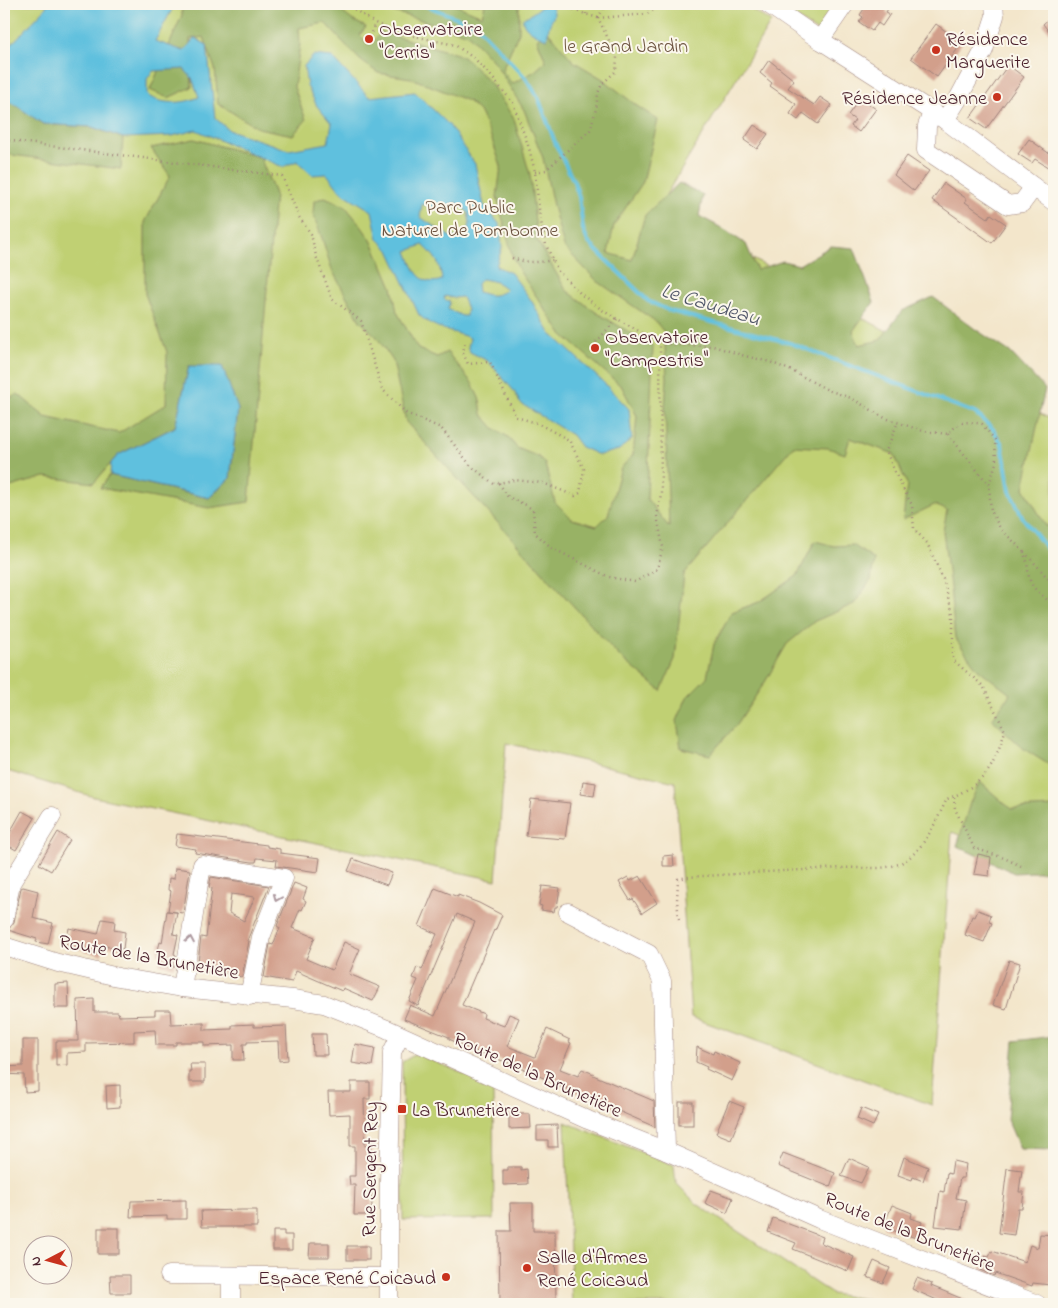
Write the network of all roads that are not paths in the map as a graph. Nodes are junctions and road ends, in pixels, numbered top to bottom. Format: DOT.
graph roads {
  1 [pos="768,4"];
  2 [pos="846,4"];
  3 [pos="994,4"];
  4 [pos="820,40"];
  5 [pos="938,117"];
  6 [pos="1034,188"];
  7 [pos="1054,202"];
  8 [pos="52,816"];
  9 [pos="568,912"];
  10 [pos="4,920"];
  11 [pos="4,946"];
  12 [pos="182,988"];
  13 [pos="249,996"];
  14 [pos="400,1036"];
  15 [pos="666,1151"];
  16 [pos="169,1275"];
  17 [pos="231,1277"];
  18 [pos="388,1277"];
  19 [pos="1030,1303"];
  20 [pos="231,1304"];
  21 [pos="389,1304"];
  1 -- 4 [label="street"];
  2 -- 4 [label="street"];
  3 -- 5 [label="street"];
  4 -- 5 [label="street"];
  5 -- 6 [label="street"];
  5 -- 6 [label="street"];
  6 -- 7 [label="street"];
  8 -- 10 [label="street"];
  9 -- 15 [label="street"];
  11 -- 12 [label="street, Route de la Brunetière"];
  12 -- 13 [label="street, Route de la Brunetière"];
  12 -- 13 [label="street, one-way"];
  13 -- 14 [label="street, Route de la Brunetière"];
  14 -- 15 [label="street, Route de la Brunetière"];
  14 -- 18 [label="street, Rue Sergent Rey"];
  15 -- 19 [label="street, Route de la Brunetière"];
  16 -- 17 [label="street"];
  17 -- 18 [label="street"];
  17 -- 20 [label="street"];
  18 -- 21 [label="street, Rue Sergent Rey"];
}
